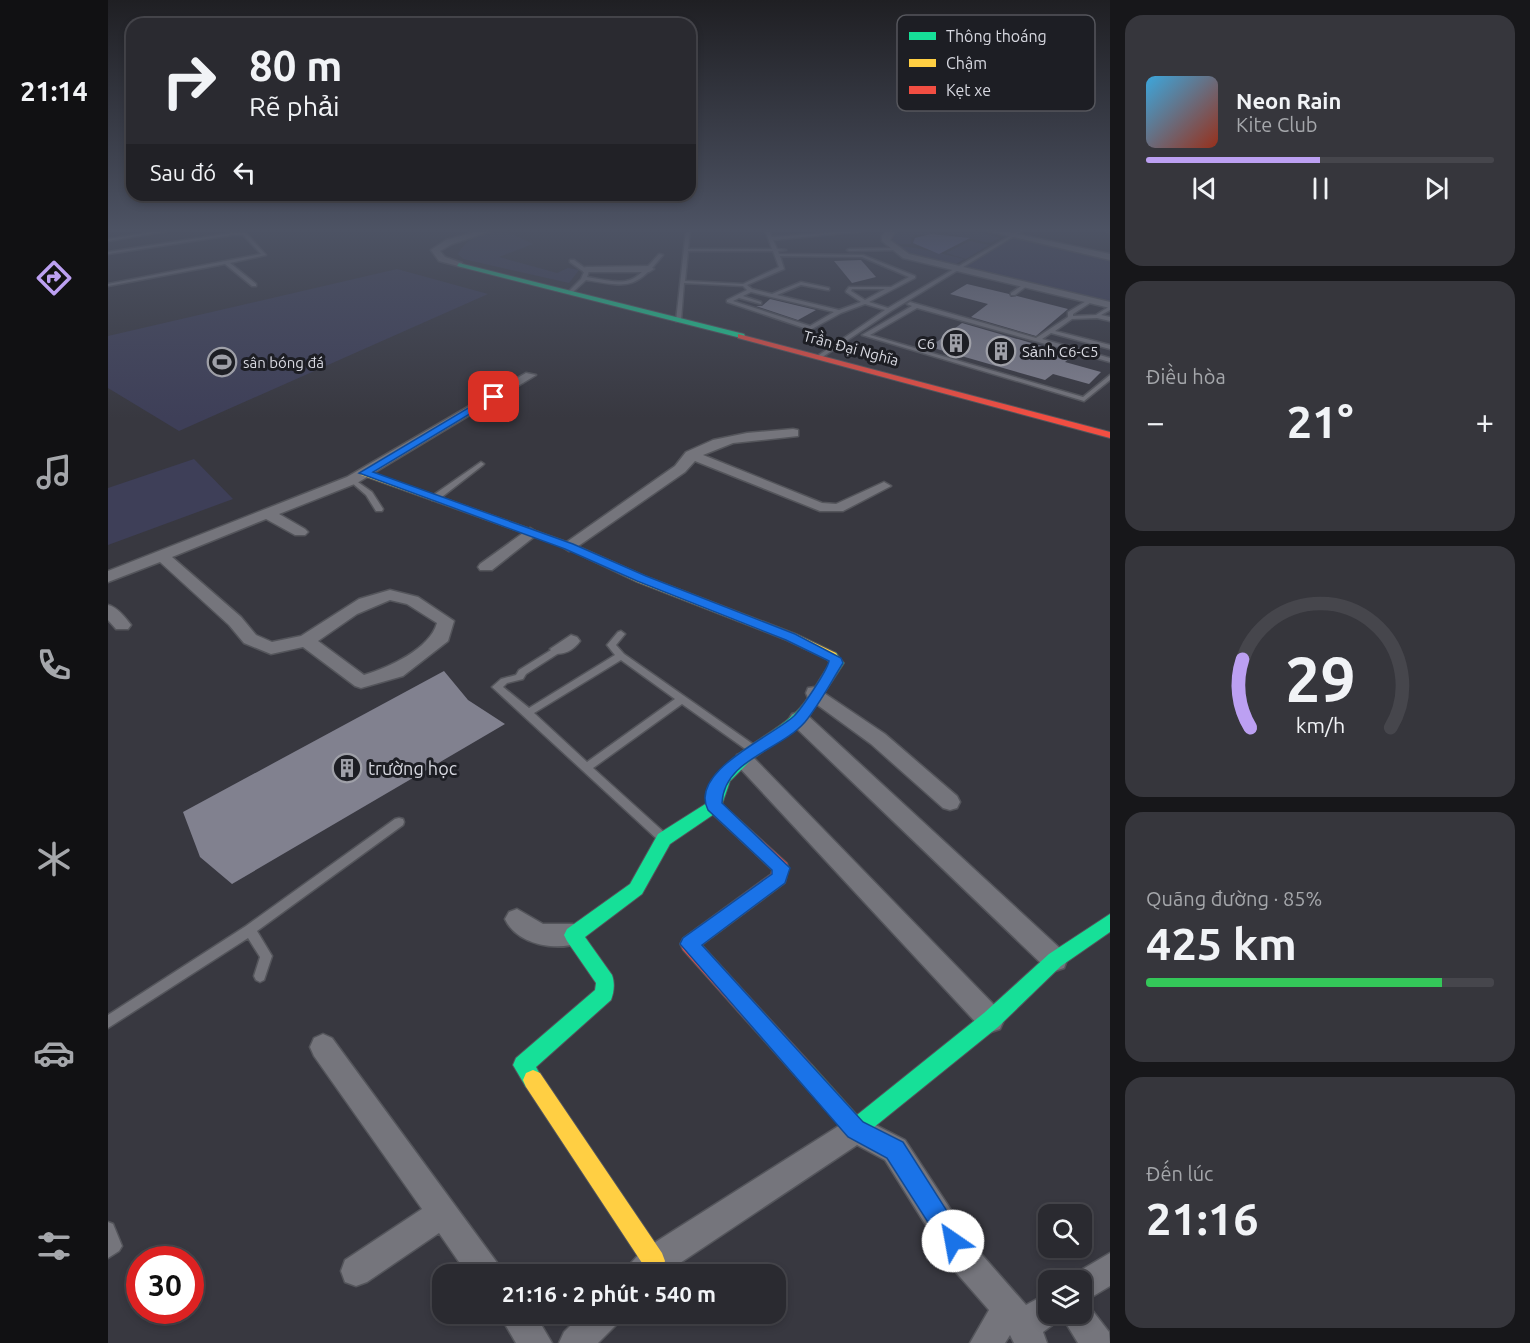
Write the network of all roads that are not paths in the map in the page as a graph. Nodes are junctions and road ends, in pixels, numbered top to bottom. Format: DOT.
graph roads {
  1 [pos="577,293"];
  2 [pos="682,293"];
  3 [pos="745,293"];
  4 [pos="762,293"];
  5 [pos="779,293"];
  6 [pos="851,293"];
  7 [pos="883,293"];
  8 [pos="918,293"];
  9 [pos="1057,293"];
  10 [pos="773,295"];
  11 [pos="738,296"];
  12 [pos="1090,301"];
  13 [pos="865,302"];
  14 [pos="903,302"];
  15 [pos="759,303"];
  16 [pos="916,306"];
  17 [pos="1110,307"];
  18 [pos="889,310"];
  19 [pos="839,312"];
  20 [pos="1097,316"];
  21 [pos="1071,318"];
  22 [pos="1110,319"];
  23 [pos="678,320"];
  24 [pos="1050,331"];
  25 [pos="1038,339"];
  26 [pos="1110,347"];
  27 [pos="821,356"];
  28 [pos="1110,360"];
  29 [pos="530,375"];
  30 [pos="1110,377"];
  31 [pos="794,433"];
  32 [pos="1110,435"];
  33 [pos="691,455"];
  34 [pos="481,464"];
  35 [pos="364,473"];
  36 [pos="352,480"];
  37 [pos="884,486"];
  38 [pos="435,498"];
  39 [pos="379,509"];
  40 [pos="268,514"];
  41 [pos="300,532"];
  42 [pos="530,532"];
  43 [pos="569,546"];
  44 [pos="162,556"];
  45 [pos="486,567"];
  46 [pos="108,577"];
  47 [pos="108,610"];
  48 [pos="122,625"];
  49 [pos="621,634"];
  50 [pos="306,641"];
  51 [pos="565,645"];
  52 [pos="621,656"];
  53 [pos="815,693"];
  54 [pos="682,699"];
  55 [pos="528,712"];
  56 [pos="799,719"];
  57 [pos="750,755"];
  58 [pos="587,767"];
  59 [pos="950,802"];
  60 [pos="714,806"];
  61 [pos="399,822"];
  62 [pos="664,839"];
  63 [pos="517,919"];
  64 [pos="1110,922"];
  65 [pos="250,930"];
  66 [pos="573,935"];
  67 [pos="1054,960"];
  68 [pos="260,976"];
  69 [pos="991,1020"];
  70 [pos="108,1022"];
  71 [pos="323,1047"];
  72 [pos="856,1129"];
  73 [pos="442,1214"];
  74 [pos="108,1229"];
  75 [pos="108,1250"];
  76 [pos="479,1264"];
  77 [pos="645,1264"];
  78 [pos="653,1264"];
  79 [pos="1110,1268"];
  80 [pos="356,1271"];
  81 [pos="1092,1280"];
  82 [pos="1028,1322"];
  83 [pos="522,1324"];
  84 [pos="594,1324"];
  85 [pos="1084,1324"];
  86 [pos="536,1343"];
  87 [pos="574,1343"];
  88 [pos="986,1343"];
  89 [pos="1098,1343"];
  1 -- 23 [label="street, Trần Đại Nghĩa"];
  2 -- 23 [label="lane"];
  3 -- 11 [label="lane"];
  4 -- 10 [label="lane"];
  5 -- 10 [label="lane"];
  6 -- 13 [label="lane"];
  7 -- 13 [label="lane"];
  8 -- 14 [label="lane"];
  9 -- 12 [label="street"];
  10 -- 19 [label="lane"];
  11 -- 15 [label="lane"];
  11 -- 19 [label="lane"];
  12 -- 17 [label="street"];
  12 -- 21 [label="lane"];
  13 -- 18 [label="lane"];
  13 -- 19 [label="lane"];
  14 -- 16 [label="lane"];
  14 -- 18 [label="lane"];
  16 -- 25 [label="lane"];
  16 -- 30 [label="lane"];
  17 -- 20 [label="lane"];
  18 -- 27 [label="lane"];
  20 -- 21 [label="lane"];
  20 -- 22 [label="lane"];
  21 -- 24 [label="lane"];
  23 -- 27 [label="street, Trần Đại Nghĩa"];
  24 -- 25 [label="lane"];
  24 -- 26 [label="lane"];
  25 -- 28 [label="lane"];
  27 -- 32 [label="street, Trần Đại Nghĩa"];
  29 -- 35 [label="street"];
  31 -- 33 [label="street"];
  33 -- 37 [label="street"];
  33 -- 43 [label="street"];
  34 -- 38 [label="lane"];
  35 -- 36 [label="street"];
  35 -- 38 [label="street"];
  36 -- 39 [label="lane"];
  36 -- 40 [label="street"];
  38 -- 42 [label="street"];
  40 -- 41 [label="street"];
  40 -- 44 [label="street"];
  42 -- 43 [label="street"];
  42 -- 45 [label="street"];
  43 -- 53 [label="street"];
  44 -- 46 [label="street"];
  44 -- 50 [label="street"];
  47 -- 48 [label="street"];
  49 -- 52 [label="lane"];
  50 -- 50 [label="street"];
  51 -- 55 [label="lane"];
  52 -- 54 [label="lane"];
  52 -- 55 [label="lane"];
  53 -- 56 [label="street"];
  53 -- 59 [label="street"];
  54 -- 57 [label="lane"];
  54 -- 58 [label="lane"];
  55 -- 58 [label="lane"];
  56 -- 57 [label="street"];
  56 -- 67 [label="street"];
  57 -- 60 [label="street"];
  57 -- 69 [label="street"];
  58 -- 62 [label="lane"];
  60 -- 62 [label="street"];
  60 -- 72 [label="street"];
  61 -- 65 [label="lane"];
  62 -- 66 [label="street"];
  63 -- 66 [label="street"];
  64 -- 67 [label="street"];
  65 -- 68 [label="lane"];
  65 -- 70 [label="lane"];
  66 -- 77 [label="street"];
  67 -- 69 [label="street"];
  69 -- 72 [label="street"];
  71 -- 73 [label="street"];
  72 -- 78 [label="street"];
  72 -- 82 [label="street"];
  73 -- 76 [label="street"];
  73 -- 80 [label="street"];
  74 -- 75 [label="lane"];
  79 -- 81 [label="street"];
  82 -- 88 [label="street"];
  83 -- 86 [label="street"];
  84 -- 87 [label="street"];
  85 -- 89 [label="street"];
}
